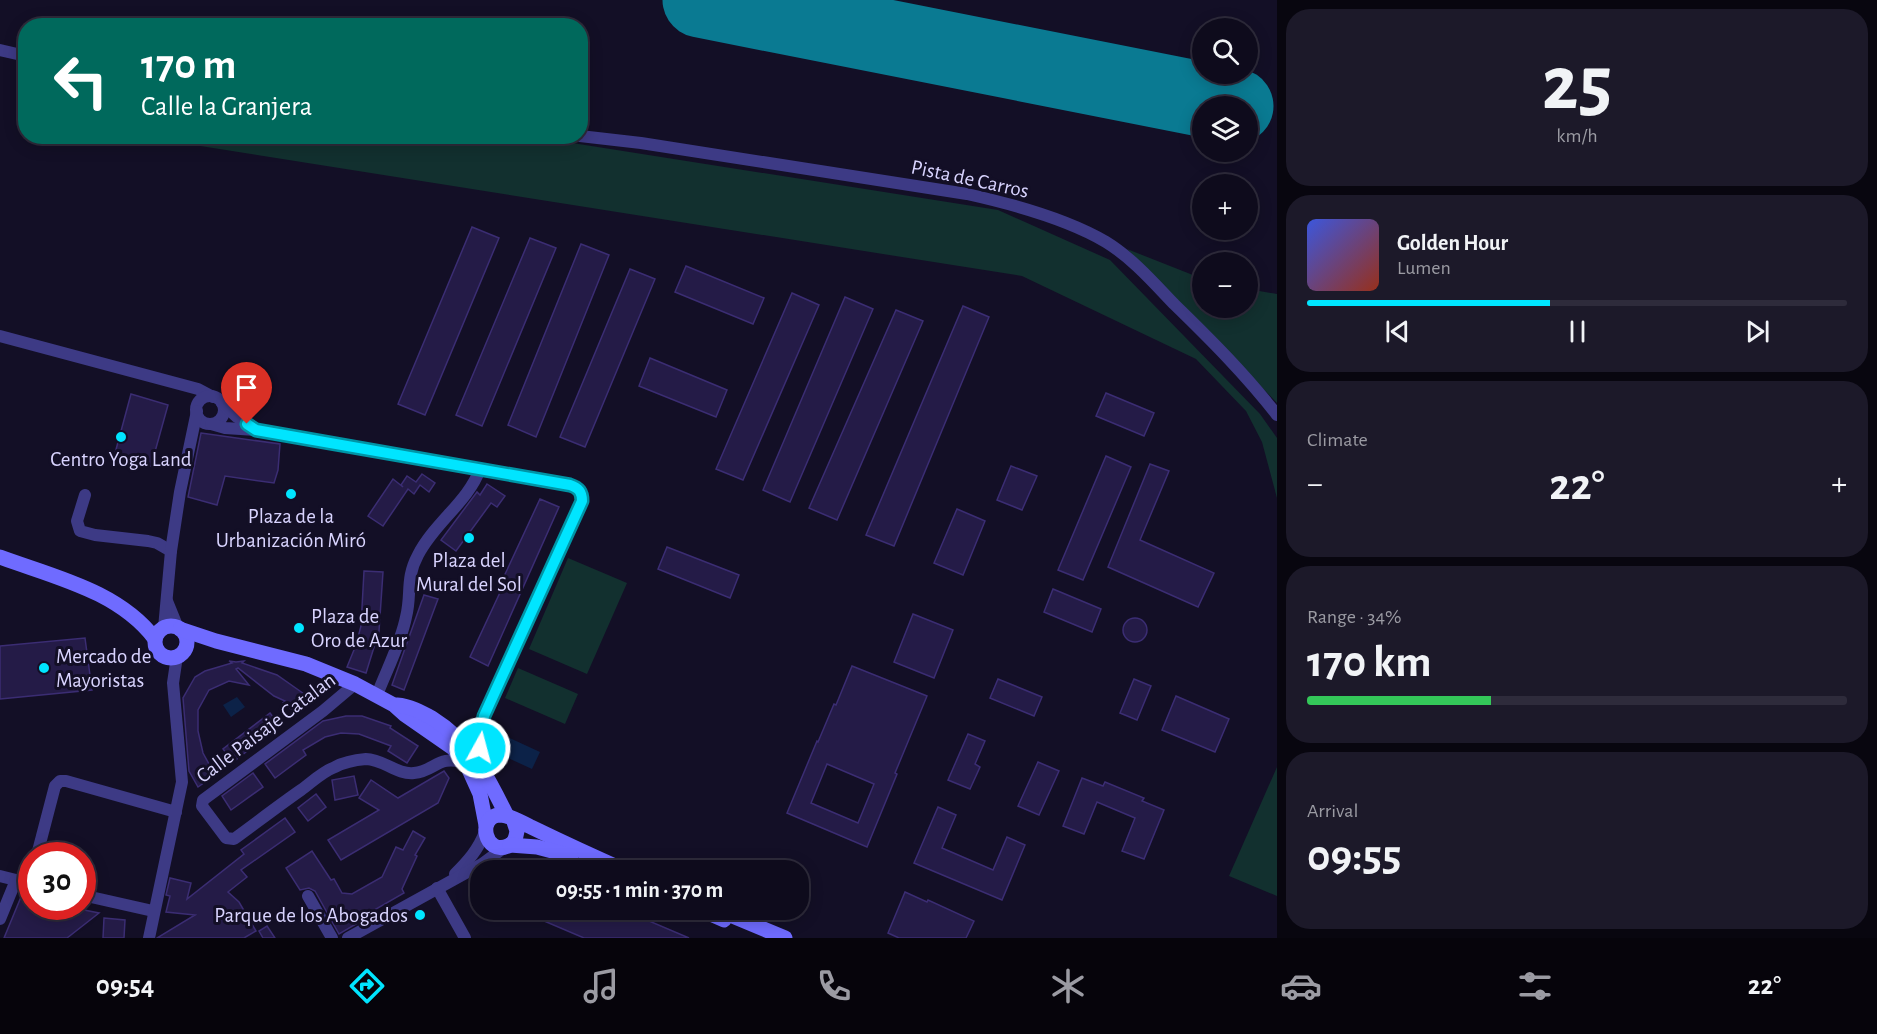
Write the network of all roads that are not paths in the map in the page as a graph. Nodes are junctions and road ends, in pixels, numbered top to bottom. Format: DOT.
graph roads {
  1 [pos="0,50"];
  2 [pos="18,54"];
  3 [pos="588,137"];
  4 [pos="0,336"];
  5 [pos="189,388"];
  6 [pos="217,399"];
  7 [pos="198,407"];
  8 [pos="1277,415"];
  9 [pos="209,424"];
  10 [pos="256,430"];
  11 [pos="191,432"];
  12 [pos="480,469"];
  13 [pos="86,495"];
  14 [pos="171,551"];
  15 [pos="0,557"];
  16 [pos="168,631"];
  17 [pos="216,640"];
  18 [pos="176,654"];
  19 [pos="355,684"];
  20 [pos="377,695"];
  21 [pos="394,705"];
  22 [pos="484,716"];
  23 [pos="460,739"];
  24 [pos="466,763"];
  25 [pos="484,770"];
  26 [pos="176,812"];
  27 [pos="510,818"];
  28 [pos="486,829"];
  29 [pos="40,842"];
  30 [pos="507,846"];
  31 [pos="579,860"];
  32 [pos="600,860"];
  33 [pos="0,876"];
  34 [pos="16,880"];
  35 [pos="441,885"];
  36 [pos="308,897"];
  37 [pos="96,898"];
  38 [pos="153,910"];
  39 [pos="0,919"];
  40 [pos="725,920"];
  41 [pos="742,920"];
  42 [pos="149,938"];
  43 [pos="332,938"];
  44 [pos="348,938"];
  45 [pos="465,938"];
  46 [pos="767,938"];
  47 [pos="785,938"];
  1 -- 2 [label="street"];
  3 -- 8 [label="street, Pista de Carros"];
  4 -- 5 [label="street"];
  5 -- 6 [label="street"];
  5 -- 7 [label="street"];
  6 -- 7 [label="street"];
  6 -- 9 [label="street"];
  6 -- 10 [label="street"];
  7 -- 9 [label="street"];
  7 -- 11 [label="street"];
  9 -- 10 [label="street"];
  9 -- 11 [label="street"];
  10 -- 12 [label="street"];
  11 -- 14 [label="street"];
  12 -- 20 [label="street"];
  12 -- 22 [label="street"];
  13 -- 14 [label="street"];
  14 -- 16 [label="street"];
  15 -- 16 [label="street"];
  16 -- 17 [label="street"];
  16 -- 18 [label="street"];
  16 -- 18 [label="street"];
  17 -- 18 [label="street"];
  17 -- 19 [label="street"];
  18 -- 26 [label="street"];
  19 -- 20 [label="street"];
  19 -- 24 [label="street, Calle Paisaje Catalan"];
  20 -- 21 [label="street"];
  21 -- 23 [label="street"];
  21 -- 24 [label="street"];
  22 -- 23 [label="street"];
  22 -- 25 [label="street"];
  23 -- 25 [label="street"];
  24 -- 28 [label="street"];
  25 -- 27 [label="street"];
  26 -- 29 [label="street"];
  26 -- 38 [label="street"];
  27 -- 28 [label="street"];
  27 -- 30 [label="street"];
  27 -- 32 [label="street"];
  28 -- 30 [label="street"];
  28 -- 35 [label="street"];
  30 -- 31 [label="street"];
  30 -- 35 [label="street"];
  33 -- 34 [label="street"];
  34 -- 39 [label="street"];
  35 -- 44 [label="street"];
  35 -- 45 [label="street"];
  36 -- 43 [label="street"];
  37 -- 38 [label="street"];
  38 -- 42 [label="street"];
  40 -- 46 [label="street"];
  41 -- 47 [label="street"];
}
